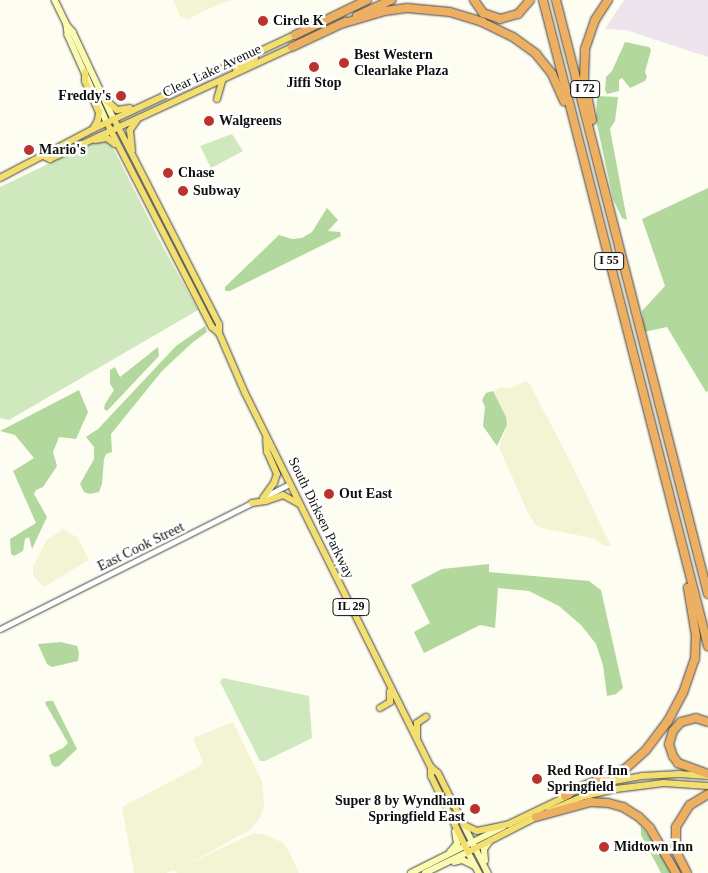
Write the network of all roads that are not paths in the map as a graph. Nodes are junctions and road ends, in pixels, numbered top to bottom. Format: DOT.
graph roads {
  1 [pos="55,0"];
  2 [pos="367,0"];
  3 [pos="391,0"];
  4 [pos="474,0"];
  5 [pos="530,0"];
  6 [pos="543,0"];
  7 [pos="556,0"];
  8 [pos="608,0"];
  9 [pos="341,24"];
  10 [pos="67,25"];
  11 [pos="295,35"];
  12 [pos="292,47"];
  13 [pos="268,48"];
  14 [pos="85,72"];
  15 [pos="223,80"];
  16 [pos="177,89"];
  17 [pos="217,99"];
  18 [pos="106,100"];
  19 [pos="158,110"];
  20 [pos="139,118"];
  21 [pos="114,119"];
  22 [pos="107,122"];
  23 [pos="118,127"];
  24 [pos="93,129"];
  25 [pos="112,132"];
  26 [pos="119,148"];
  27 [pos="64,152"];
  28 [pos="582,154"];
  29 [pos="43,156"];
  30 [pos="134,161"];
  31 [pos="0,178"];
  32 [pos="603,181"];
  33 [pos="219,333"];
  34 [pos="265,432"];
  35 [pos="290,484"];
  36 [pos="263,498"];
  37 [pos="252,503"];
  38 [pos="301,505"];
  39 [pos="676,522"];
  40 [pos="697,550"];
  41 [pos="708,582"];
  42 [pos="708,594"];
  43 [pos="0,630"];
  44 [pos="708,646"];
  45 [pos="392,688"];
  46 [pos="380,708"];
  47 [pos="426,717"];
  48 [pos="708,722"];
  49 [pos="417,741"];
  50 [pos="431,767"];
  51 [pos="708,775"];
  52 [pos="708,786"];
  53 [pos="708,794"];
  54 [pos="565,796"];
  55 [pos="536,817"];
  56 [pos="451,818"];
  57 [pos="509,824"];
  58 [pos="464,825"];
  59 [pos="490,840"];
  60 [pos="474,845"];
  61 [pos="467,849"];
  62 [pos="444,856"];
  63 [pos="478,870"];
  64 [pos="412,873"];
  65 [pos="426,873"];
  66 [pos="488,873"];
  67 [pos="676,873"];
  68 [pos="687,873"];
  1 -- 10 [label="main road, IL 29"];
  2 -- 11 [label="highway, Clear Lake Avenue"];
  3 -- 9 [label="highway, Clear Lake Avenue"];
  4 -- 5 [label="highway"];
  6 -- 28 [label="highway, I 55"];
  7 -- 32 [label="highway, I 55"];
  8 -- 32 [label="highway, I 72"];
  9 -- 12 [label="highway, Clear Lake Avenue"];
  9 -- 28 [label="highway"];
  10 -- 14 [label="main road, IL 29"];
  10 -- 18 [label="main road, IL 29"];
  11 -- 13 [label="main road, Clear Lake Avenue"];
  12 -- 15 [label="main road, Clear Lake Avenue"];
  13 -- 16 [label="main road, Clear Lake Avenue"];
  13 -- 19 [label="main road"];
  14 -- 22 [label="main road, IL 29"];
  14 -- 24 [label="main road"];
  15 -- 17 [label="main road"];
  15 -- 19 [label="main road, Clear Lake Avenue"];
  16 -- 18 [label="main road"];
  16 -- 21 [label="main road, Clear Lake Avenue"];
  18 -- 21 [label="main road, IL 29"];
  19 -- 20 [label="main road, Clear Lake Avenue"];
  20 -- 23 [label="main road, Clear Lake Avenue"];
  20 -- 30 [label="main road"];
  21 -- 22 [label="main road, Clear Lake Avenue"];
  21 -- 23 [label="main road, South Dirksen Parkway / IL 29"];
  22 -- 24 [label="main road, Clear Lake Avenue"];
  22 -- 25 [label="main road, IL 29"];
  23 -- 25 [label="main road, Clear Lake Avenue"];
  23 -- 30 [label="main road, South Dirksen Parkway / IL 29"];
  24 -- 29 [label="main road, Clear Lake Avenue"];
  25 -- 26 [label="main road, South Dirksen Parkway / IL 29"];
  25 -- 27 [label="main road, Clear Lake Avenue"];
  26 -- 27 [label="main road"];
  26 -- 33 [label="main road, South Dirksen Parkway / IL 29"];
  27 -- 29 [label="main road, Clear Lake Avenue"];
  28 -- 39 [label="highway, I 55"];
  29 -- 31 [label="main road, Clear Lake Avenue"];
  30 -- 33 [label="main road, South Dirksen Parkway / IL 29"];
  32 -- 40 [label="highway, I 55"];
  33 -- 34 [label="main road, South Dirksen Parkway / IL 29"];
  34 -- 35 [label="main road, South Dirksen Parkway / IL 29"];
  34 -- 36 [label="main road"];
  35 -- 36 [label="street, East Cook Street"];
  35 -- 38 [label="main road, South Dirksen Parkway / IL 29"];
  36 -- 37 [label="street, East Cook Street"];
  37 -- 38 [label="main road"];
  37 -- 43 [label="street, East Cook Street"];
  38 -- 45 [label="main road, South Dirksen Parkway / IL 29"];
  39 -- 44 [label="highway, I 55"];
  39 -- 54 [label="highway"];
  40 -- 41 [label="highway"];
  40 -- 42 [label="highway, I 55"];
  45 -- 46 [label="main road"];
  45 -- 49 [label="main road, South Dirksen Parkway / IL 29"];
  47 -- 49 [label="main road"];
  48 -- 51 [label="highway"];
  49 -- 50 [label="main road, South Dirksen Parkway / IL 29"];
  50 -- 56 [label="main road, South Dirksen Parkway / IL 29"];
  50 -- 58 [label="main road, South Dirksen Parkway / IL 29"];
  51 -- 54 [label="main road"];
  52 -- 55 [label="main road"];
  53 -- 68 [label="highway"];
  54 -- 57 [label="main road"];
  55 -- 59 [label="main road"];
  55 -- 67 [label="highway"];
  56 -- 61 [label="main road, South Dirksen Parkway / IL 29"];
  56 -- 62 [label="main road"];
  57 -- 58 [label="main road"];
  57 -- 60 [label="main road"];
  58 -- 60 [label="main road, South Dirksen Parkway / IL 29"];
  59 -- 60 [label="main road"];
  59 -- 66 [label="main road"];
  60 -- 61 [label="main road"];
  60 -- 66 [label="main road, South Dirksen Parkway"];
  61 -- 62 [label="main road"];
  61 -- 63 [label="main road, South Dirksen Parkway"];
  61 -- 65 [label="main road"];
  62 -- 64 [label="main road"];
  63 -- 65 [label="main road"];
}
